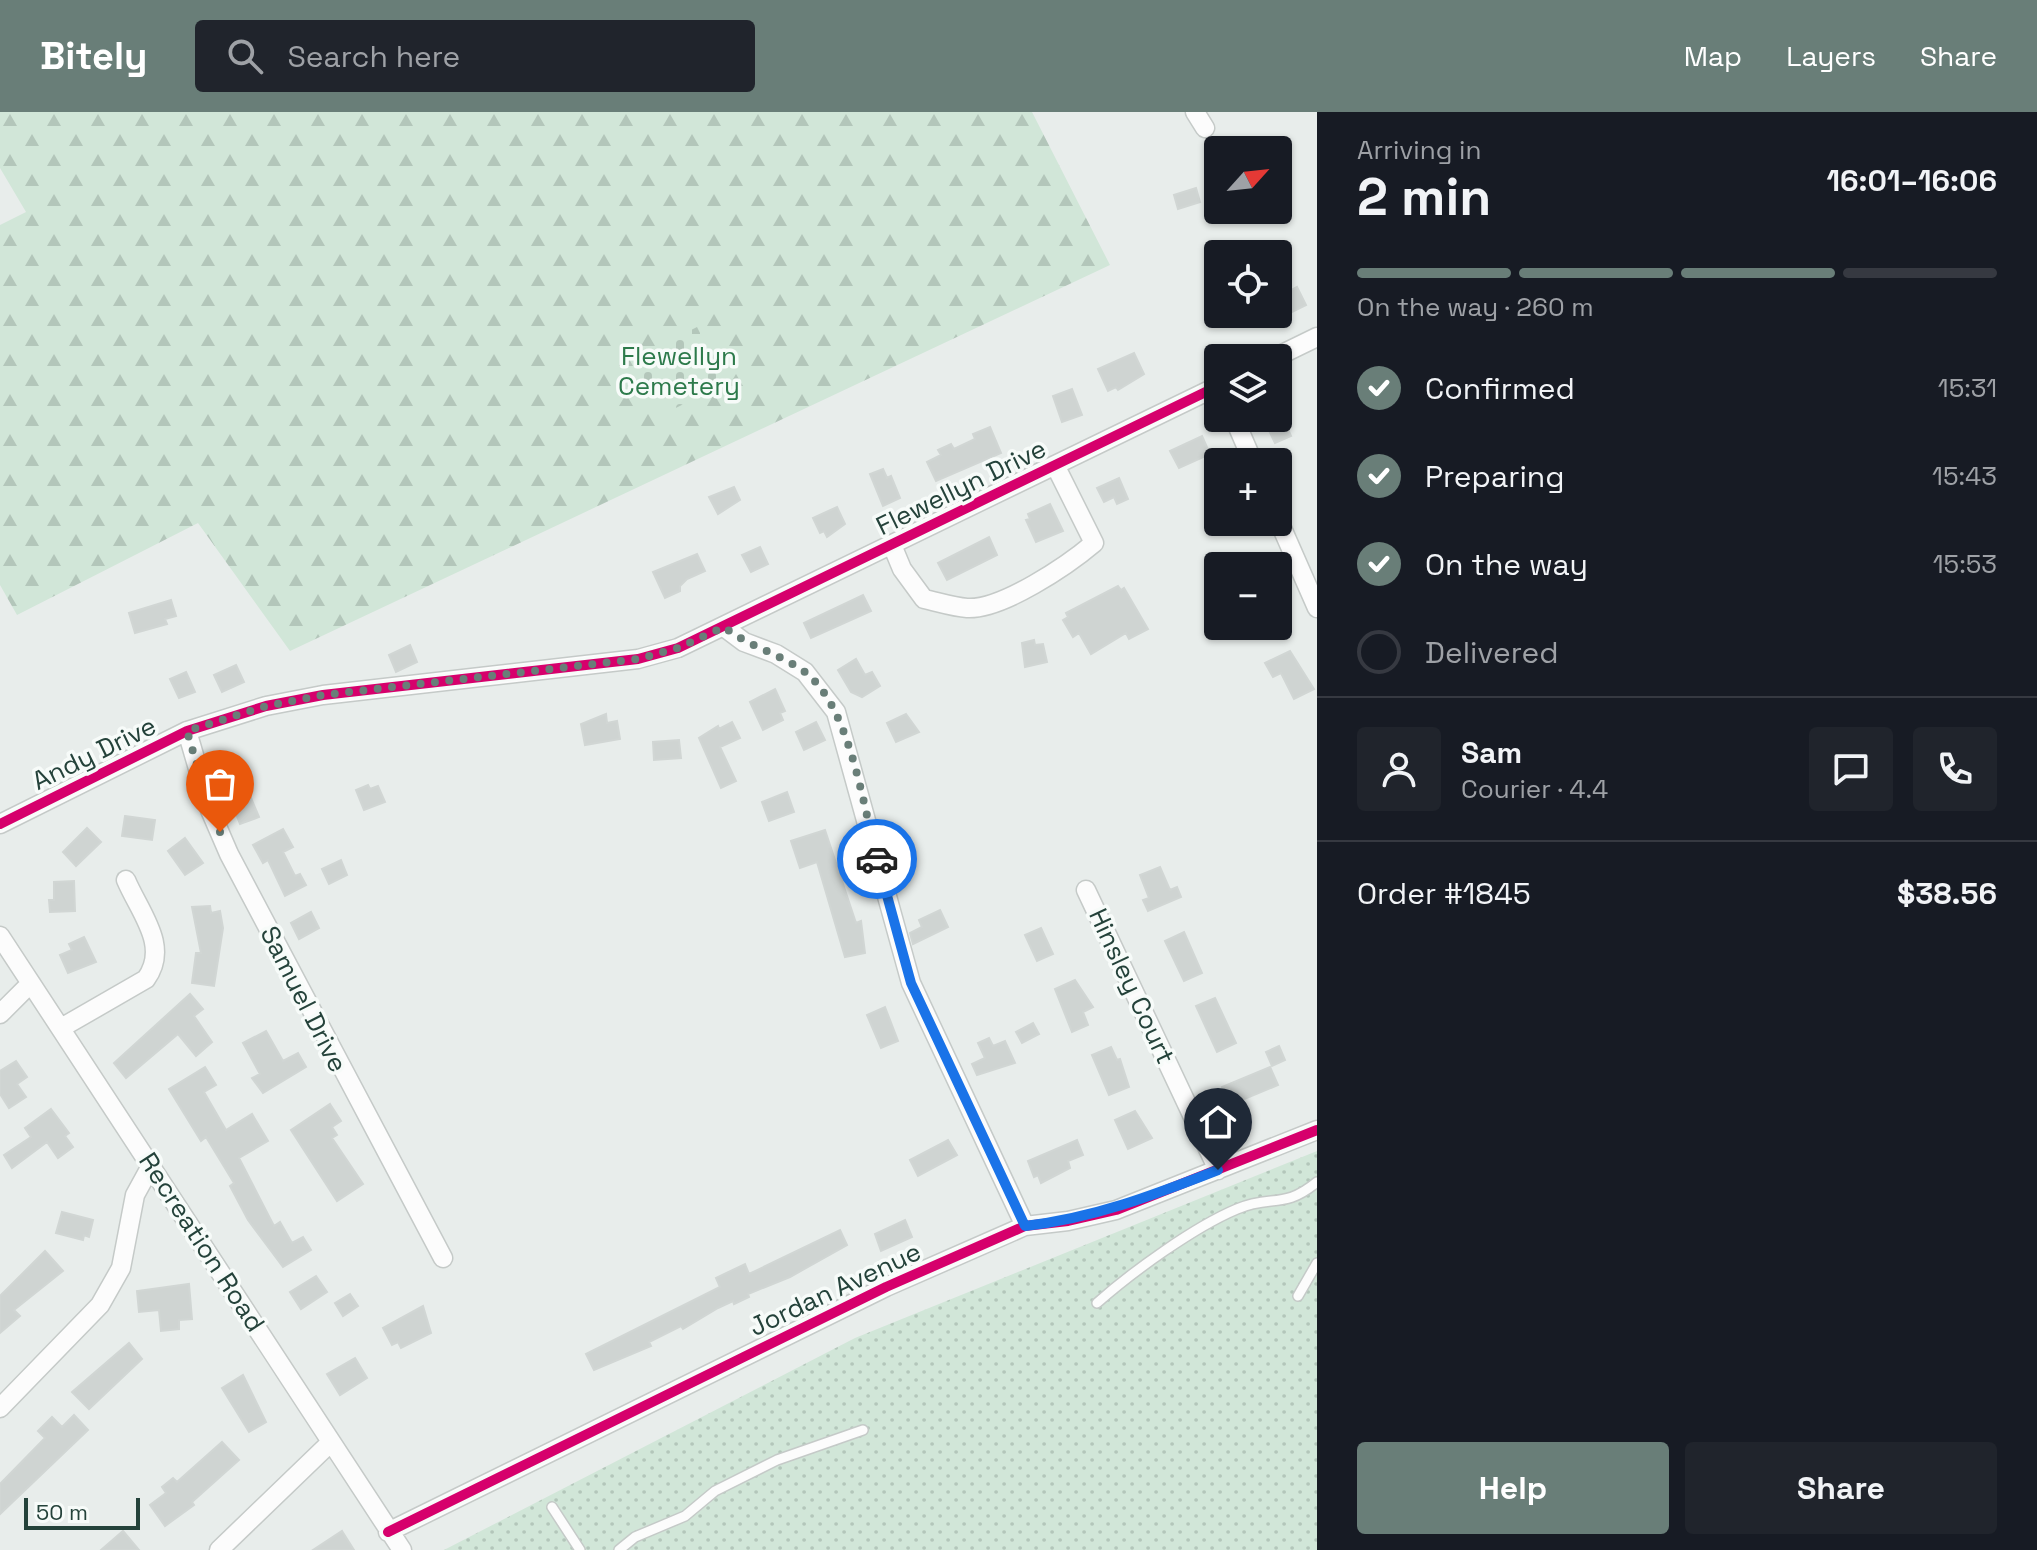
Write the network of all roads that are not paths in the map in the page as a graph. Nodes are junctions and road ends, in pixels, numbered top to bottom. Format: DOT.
graph roads {
  1 [pos="1317,337"];
  2 [pos="1292,349"];
  3 [pos="1204,393"];
  4 [pos="1055,465"];
  5 [pos="1285,536"];
  6 [pos="892,545"];
  7 [pos="1317,608"];
  8 [pos="724,627"];
  9 [pos="187,731"];
  10 [pos="0,824"];
  11 [pos="126,880"];
  12 [pos="1086,890"];
  13 [pos="0,936"];
  14 [pos="31,983"];
  15 [pos="0,1014"];
  16 [pos="61,1028"];
  17 [pos="1317,1130"];
  18 [pos="152,1164"];
  19 [pos="1218,1170"];
  20 [pos="1317,1182"];
  21 [pos="1025,1226"];
  22 [pos="443,1258"];
  23 [pos="1317,1263"];
  24 [pos="1298,1296"];
  25 [pos="1097,1303"];
  26 [pos="0,1408"];
  27 [pos="863,1430"];
  28 [pos="330,1443"];
  29 [pos="552,1507"];
  30 [pos="388,1532"];
  31 [pos="219,1550"];
  32 [pos="402,1550"];
  33 [pos="580,1550"];
  34 [pos="619,1550"];
  1 -- 2 [label="street"];
  3 -- 4 [label="street, Flewellyn Drive"];
  4 -- 6 [label="street, Flewellyn Drive"];
  4 -- 6 [label="street"];
  5 -- 7 [label="street"];
  6 -- 8 [label="street, Flewellyn Drive"];
  8 -- 9 [label="street, Andy Drive"];
  8 -- 21 [label="street"];
  9 -- 10 [label="street, Andy Drive"];
  9 -- 22 [label="street, Samuel Drive"];
  11 -- 16 [label="street"];
  12 -- 19 [label="street, Hinsley Court"];
  13 -- 14 [label="street, Recreation Road"];
  14 -- 15 [label="street"];
  14 -- 16 [label="street, Recreation Road"];
  16 -- 18 [label="street, Recreation Road"];
  17 -- 19 [label="street, Jordan Avenue"];
  18 -- 26 [label="street"];
  18 -- 28 [label="street, Recreation Road"];
  19 -- 21 [label="street, Jordan Avenue"];
  20 -- 25 [label="lane"];
  21 -- 30 [label="street, Jordan Avenue"];
  23 -- 24 [label="lane"];
  27 -- 34 [label="lane"];
  28 -- 30 [label="street, Recreation Road"];
  28 -- 31 [label="street"];
  29 -- 33 [label="lane"];
  30 -- 32 [label="street, Recreation Road"];
}
